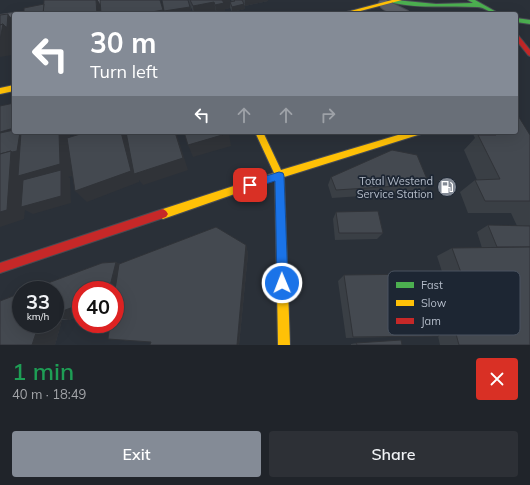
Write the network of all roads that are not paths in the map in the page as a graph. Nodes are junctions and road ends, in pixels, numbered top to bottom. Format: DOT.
graph roads {
  1 [pos="106,0"];
  2 [pos="393,2"];
  3 [pos="76,3"];
  4 [pos="474,3"];
  5 [pos="39,12"];
  6 [pos="350,12"];
  7 [pos="401,12"];
  8 [pos="493,12"];
  9 [pos="12,17"];
  10 [pos="0,19"];
  11 [pos="518,20"];
  12 [pos="530,22"];
  13 [pos="518,39"];
  14 [pos="530,54"];
  15 [pos="12,88"];
  16 [pos="0,91"];
  17 [pos="260,134"];
  18 [pos="412,134"];
  19 [pos="279,176"];
  20 [pos="0,268"];
  21 [pos="284,345"];
  1 -- 3 [label="street"];
  2 -- 4 [label="main road"];
  2 -- 6 [label="main road"];
  2 -- 7 [label="street"];
  3 -- 5 [label="street"];
  4 -- 8 [label="main road"];
  9 -- 10 [label="street"];
  11 -- 12 [label="main road"];
  13 -- 14 [label="main road"];
  15 -- 16 [label="main road"];
  17 -- 19 [label="main road"];
  18 -- 19 [label="main road"];
  19 -- 20 [label="main road"];
  19 -- 21 [label="main road"];
}
